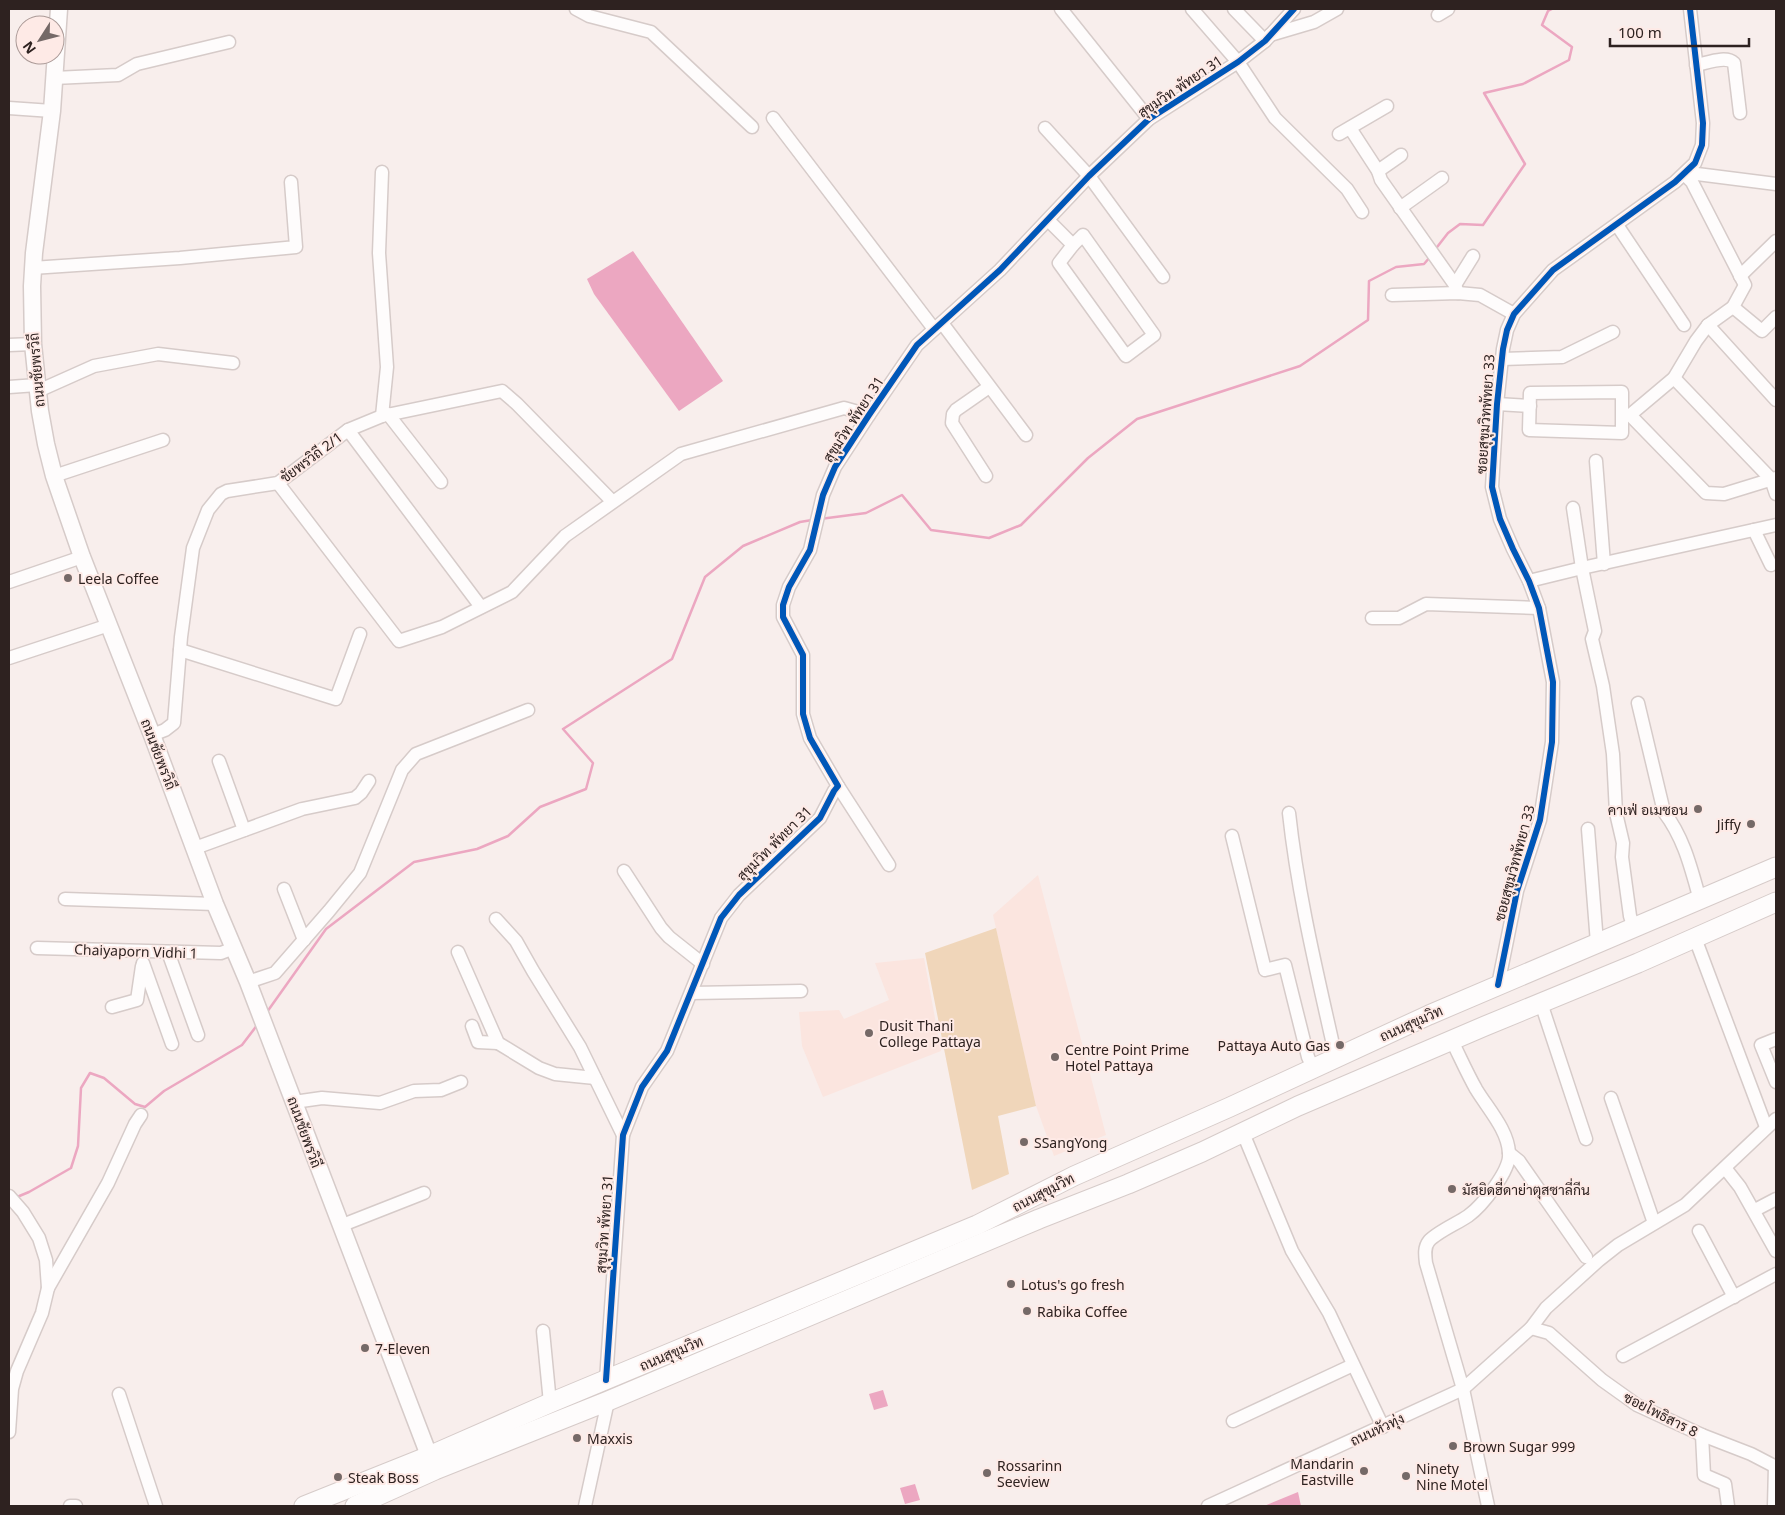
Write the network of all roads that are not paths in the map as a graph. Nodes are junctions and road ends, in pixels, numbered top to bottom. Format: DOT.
graph roads {
  1 [pos="59,9"];
  2 [pos="576,9"];
  3 [pos="1061,9"];
  4 [pos="1192,9"];
  5 [pos="1234,9"];
  6 [pos="1294,9"];
  7 [pos="1337,9"];
  8 [pos="1690,9"];
  9 [pos="592,12"];
  10 [pos="1267,38"];
  11 [pos="229,42"];
  12 [pos="1238,62"];
  13 [pos="1696,65"];
  14 [pos="54,78"];
  15 [pos="1387,106"];
  16 [pos="9,108"];
  17 [pos="52,111"];
  18 [pos="1740,113"];
  19 [pos="773,118"];
  20 [pos="1149,119"];
  21 [pos="752,127"];
  22 [pos="1045,128"];
  23 [pos="1401,155"];
  24 [pos="1378,171"];
  25 [pos="382,172"];
  26 [pos="1687,172"];
  27 [pos="1089,176"];
  28 [pos="1442,178"];
  29 [pos="291,182"];
  30 [pos="1776,184"];
  31 [pos="1400,208"];
  32 [pos="1362,212"];
  33 [pos="1048,220"];
  34 [pos="1617,225"];
  35 [pos="1776,241"];
  36 [pos="1073,244"];
  37 [pos="1473,256"];
  38 [pos="33,260"];
  39 [pos="1740,276"];
  40 [pos="1163,277"];
  41 [pos="1457,289"];
  42 [pos="1392,295"];
  43 [pos="1732,306"];
  44 [pos="1514,314"];
  45 [pos="1776,317"];
  46 [pos="1684,325"];
  47 [pos="1708,325"];
  48 [pos="938,326"];
  49 [pos="1613,332"];
  50 [pos="33,344"];
  51 [pos="9,345"];
  52 [pos="1502,359"];
  53 [pos="233,363"];
  54 [pos="1674,378"];
  55 [pos="9,387"];
  56 [pos="989,387"];
  57 [pos="38,388"];
  58 [pos="1776,400"];
  59 [pos="1497,404"];
  60 [pos="1530,406"];
  61 [pos="385,415"];
  62 [pos="868,415"];
  63 [pos="348,430"];
  64 [pos="1026,435"];
  65 [pos="163,440"];
  66 [pos="1596,461"];
  67 [pos="54,476"];
  68 [pos="986,476"];
  69 [pos="1774,479"];
  70 [pos="441,482"];
  71 [pos="278,483"];
  72 [pos="1776,494"];
  73 [pos="612,501"];
  74 [pos="1573,508"];
  75 [pos="1776,525"];
  76 [pos="1754,530"];
  77 [pos="82,557"];
  78 [pos="1604,564"];
  79 [pos="1771,565"];
  80 [pos="1582,568"];
  81 [pos="1529,581"];
  82 [pos="9,582"];
  83 [pos="481,607"];
  84 [pos="1539,608"];
  85 [pos="1372,618"];
  86 [pos="109,625"];
  87 [pos="360,634"];
  88 [pos="180,650"];
  89 [pos="9,658"];
  90 [pos="1638,703"];
  91 [pos="528,710"];
  92 [pos="152,735"];
  93 [pos="218,761"];
  94 [pos="369,781"];
  95 [pos="838,786"];
  96 [pos="1289,813"];
  97 [pos="1588,829"];
  98 [pos="244,830"];
  99 [pos="1232,836"];
  100 [pos="195,848"];
  101 [pos="889,865"];
  102 [pos="1776,867"];
  103 [pos="624,871"];
  104 [pos="284,889"];
  105 [pos="65,899"];
  106 [pos="1700,900"];
  107 [pos="1776,902"];
  108 [pos="216,904"];
  109 [pos="496,919"];
  110 [pos="1634,928"];
  111 [pos="1695,938"];
  112 [pos="304,940"];
  113 [pos="1597,943"];
  114 [pos="37,948"];
  115 [pos="234,948"];
  116 [pos="168,952"];
  117 [pos="458,952"];
  118 [pos="143,957"];
  119 [pos="703,964"];
  120 [pos="248,982"];
  121 [pos="1498,985"];
  122 [pos="802,991"];
  123 [pos="691,993"];
  124 [pos="1540,1003"];
  125 [pos="112,1008"];
  126 [pos="472,1026"];
  127 [pos="198,1035"];
  128 [pos="1776,1038"];
  129 [pos="1452,1041"];
  130 [pos="498,1043"];
  131 [pos="172,1044"];
  132 [pos="1336,1058"];
  133 [pos="1312,1068"];
  134 [pos="595,1078"];
  135 [pos="461,1082"];
  136 [pos="1776,1082"];
  137 [pos="1611,1098"];
  138 [pos="294,1102"];
  139 [pos="141,1115"];
  140 [pos="1771,1123"];
  141 [pos="1243,1133"];
  142 [pos="623,1135"];
  143 [pos="1586,1139"];
  144 [pos="1138,1147"];
  145 [pos="1509,1153"];
  146 [pos="1725,1168"];
  147 [pos="1148,1176"];
  148 [pos="424,1193"];
  149 [pos="9,1196"];
  150 [pos="1776,1199"];
  151 [pos="1755,1210"];
  152 [pos="1654,1223"];
  153 [pos="340,1226"];
  154 [pos="1699,1231"];
  155 [pos="1776,1251"];
  156 [pos="1586,1256"];
  157 [pos="1776,1274"];
  158 [pos="48,1288"];
  159 [pos="1734,1297"];
  160 [pos="1531,1328"];
  161 [pos="543,1331"];
  162 [pos="1623,1356"];
  163 [pos="1353,1365"];
  164 [pos="13,1370"];
  165 [pos="606,1380"];
  166 [pos="1463,1389"];
  167 [pos="119,1394"];
  168 [pos="608,1400"];
  169 [pos="550,1403"];
  170 [pos="1233,1422"];
  171 [pos="1382,1427"];
  172 [pos="9,1432"];
  173 [pos="1702,1435"];
  174 [pos="432,1463"];
  175 [pos="1775,1466"];
  176 [pos="70,1506"];
  177 [pos="76,1506"];
  178 [pos="156,1506"];
  179 [pos="304,1506"];
  180 [pos="355,1506"];
  181 [pos="585,1506"];
  182 [pos="1208,1506"];
  183 [pos="1488,1506"];
  184 [pos="1728,1506"];
  185 [pos="1774,1506"];
  1 -- 14 [label="main road, ถนนชัยพรวิถี"];
  2 -- 9 [label="street"];
  3 -- 20 [label="street"];
  4 -- 12 [label="street"];
  5 -- 10 [label="street"];
  6 -- 10 [label="street, สุขุมวิท พัทยา 31"];
  7 -- 10 [label="street"];
  8 -- 13 [label="street, ซอยสุขุมวิทพัทยา 33"];
  9 -- 21 [label="street"];
  10 -- 12 [label="street, สุขุมวิท พัทยา 31"];
  11 -- 14 [label="street"];
  12 -- 20 [label="street, สุขุมวิท พัทยา 31"];
  12 -- 32 [label="street"];
  13 -- 18 [label="street"];
  13 -- 26 [label="street, ซอยสุขุมวิทพัทยา 33"];
  14 -- 17 [label="main road, ถนนชัยพรวิถี"];
  15 -- 24 [label="street"];
  16 -- 17 [label="street"];
  17 -- 38 [label="main road, ถนนชัยพรวิถี"];
  19 -- 48 [label="street"];
  20 -- 27 [label="street, สุขุมวิท พัทยา 31"];
  22 -- 27 [label="street"];
  23 -- 24 [label="street"];
  24 -- 31 [label="street"];
  25 -- 61 [label="street"];
  26 -- 30 [label="street"];
  26 -- 34 [label="street, ซอยสุขุมวิทพัทยา 33"];
  26 -- 39 [label="street"];
  27 -- 33 [label="street, สุขุมวิท พัทยา 31"];
  27 -- 40 [label="street"];
  28 -- 31 [label="street"];
  29 -- 38 [label="street"];
  31 -- 41 [label="street"];
  33 -- 36 [label="street"];
  33 -- 48 [label="street, สุขุมวิท พัทยา 31"];
  34 -- 44 [label="street, ซอยสุขุมวิทพัทยา 33"];
  34 -- 46 [label="street"];
  35 -- 39 [label="street"];
  36 -- 36 [label="street"];
  37 -- 41 [label="street"];
  38 -- 50 [label="main road, ถนนชัยพรวิถี"];
  39 -- 43 [label="street"];
  41 -- 42 [label="street"];
  41 -- 44 [label="street"];
  43 -- 45 [label="street"];
  43 -- 47 [label="street"];
  44 -- 52 [label="street, ซอยสุขุมวิทพัทยา 33"];
  47 -- 54 [label="street"];
  47 -- 58 [label="street"];
  48 -- 56 [label="street"];
  48 -- 62 [label="street, สุขุมวิท พัทยา 31"];
  49 -- 52 [label="street"];
  50 -- 51 [label="street"];
  50 -- 57 [label="main road, ถนนชัยพรวิถี"];
  52 -- 59 [label="street, ซอยสุขุมวิทพัทยา 33"];
  53 -- 57 [label="street"];
  54 -- 69 [label="street"];
  54 -- 69 [label="street"];
  55 -- 57 [label="street"];
  56 -- 64 [label="street"];
  56 -- 68 [label="street"];
  57 -- 67 [label="main road, ถนนชัยพรวิถี"];
  59 -- 60 [label="street"];
  59 -- 81 [label="street, ซอยสุขุมวิทพัทยา 33"];
  60 -- 60 [label="street"];
  61 -- 63 [label="street, ชัยพรวิถี 2/1"];
  61 -- 70 [label="street"];
  61 -- 73 [label="street, ชัยพรวิถี 2/1"];
  62 -- 73 [label="street"];
  62 -- 95 [label="street, สุขุมวิท พัทยา 31"];
  63 -- 71 [label="street, ชัยพรวิถี 2/1"];
  63 -- 83 [label="street"];
  65 -- 67 [label="street"];
  66 -- 78 [label="street"];
  67 -- 77 [label="main road, ถนนชัยพรวิถี"];
  69 -- 72 [label="street"];
  71 -- 83 [label="street"];
  71 -- 88 [label="street, ชัยพรวิถี 2/1"];
  73 -- 83 [label="street"];
  74 -- 80 [label="street"];
  75 -- 76 [label="street"];
  76 -- 78 [label="street"];
  76 -- 79 [label="street"];
  77 -- 82 [label="street"];
  77 -- 86 [label="main road, ถนนชัยพรวิถี"];
  78 -- 80 [label="street"];
  80 -- 81 [label="street"];
  80 -- 110 [label="street"];
  81 -- 84 [label="street, ซอยสุขุมวิทพัทยา 33"];
  84 -- 85 [label="street"];
  84 -- 121 [label="street, ซอยสุขุมวิทพัทยา 33"];
  86 -- 89 [label="street"];
  86 -- 92 [label="main road, ถนนชัยพรวิถี"];
  87 -- 88 [label="street"];
  88 -- 92 [label="street, ชัยพรวิถี 2/1"];
  90 -- 106 [label="street"];
  91 -- 112 [label="street"];
  92 -- 100 [label="main road, ถนนชัยพรวิถี"];
  93 -- 98 [label="street"];
  94 -- 98 [label="street"];
  95 -- 101 [label="street"];
  95 -- 119 [label="street, สุขุมวิท พัทยา 31"];
  96 -- 132 [label="street"];
  97 -- 113 [label="street"];
  98 -- 100 [label="street"];
  99 -- 133 [label="street"];
  100 -- 108 [label="main road, ถนนชัยพรวิถี"];
  102 -- 106 [label="highway, ถนนสุขุมวิท"];
  103 -- 119 [label="street"];
  104 -- 112 [label="street"];
  105 -- 108 [label="street"];
  106 -- 110 [label="highway, ถนนสุขุมวิท"];
  107 -- 111 [label="highway, ถนนสุขุมวิท"];
  108 -- 115 [label="main road, ถนนชัยพรวิถี"];
  109 -- 134 [label="street"];
  110 -- 113 [label="highway, ถนนสุขุมวิท"];
  111 -- 124 [label="highway, ถนนสุขุมวิท"];
  111 -- 140 [label="street"];
  112 -- 120 [label="street"];
  113 -- 121 [label="highway, ถนนสุขุมวิท"];
  114 -- 118 [label="street, Chaiyaporn Vidhi 1"];
  115 -- 116 [label="street, Chaiyaporn Vidhi 1"];
  115 -- 120 [label="main road, ถนนชัยพรวิถี"];
  116 -- 118 [label="street, Chaiyaporn Vidhi 1"];
  116 -- 127 [label="street"];
  117 -- 130 [label="street"];
  118 -- 125 [label="street"];
  118 -- 131 [label="street"];
  119 -- 123 [label="street, สุขุมวิท พัทยา 31"];
  120 -- 138 [label="main road, ถนนชัยพรวิถี"];
  121 -- 132 [label="highway, ถนนสุขุมวิท"];
  122 -- 123 [label="street"];
  123 -- 142 [label="street, สุขุมวิท พัทยา 31"];
  124 -- 129 [label="highway, ถนนสุขุมวิท"];
  124 -- 143 [label="street"];
  126 -- 130 [label="street"];
  128 -- 136 [label="street"];
  129 -- 141 [label="highway, ถนนสุขุมวิท"];
  129 -- 145 [label="street"];
  130 -- 134 [label="street"];
  132 -- 133 [label="highway, ถนนสุขุมวิท"];
  133 -- 144 [label="highway, ถนนสุขุมวิท"];
  134 -- 142 [label="street"];
  135 -- 138 [label="street"];
  137 -- 152 [label="street"];
  138 -- 153 [label="main road, ถนนชัยพรวิถี"];
  139 -- 158 [label="street"];
  140 -- 146 [label="street, ถนนหัวทุ่ง"];
  141 -- 147 [label="highway, ถนนสุขุมวิท"];
  141 -- 163 [label="street"];
  142 -- 165 [label="street, สุขุมวิท พัทยา 31"];
  144 -- 147 [label="highway"];
  144 -- 165 [label="highway, ถนนสุขุมวิท"];
  145 -- 156 [label="street"];
  145 -- 166 [label="street"];
  146 -- 151 [label="street"];
  146 -- 152 [label="street, ถนนหัวทุ่ง"];
  147 -- 168 [label="highway, ถนนสุขุมวิท"];
  148 -- 153 [label="street"];
  149 -- 158 [label="street"];
  150 -- 151 [label="street"];
  151 -- 155 [label="street"];
  152 -- 160 [label="street, ถนนหัวทุ่ง"];
  153 -- 174 [label="main road, ถนนชัยพรวิถี"];
  154 -- 159 [label="street"];
  157 -- 159 [label="street"];
  158 -- 164 [label="street"];
  159 -- 162 [label="street"];
  160 -- 166 [label="street, ถนนหัวทุ่ง"];
  160 -- 173 [label="street, ซอยโพธิสาร 8"];
  161 -- 169 [label="street"];
  163 -- 170 [label="street"];
  163 -- 171 [label="street"];
  164 -- 172 [label="street"];
  165 -- 169 [label="highway, ถนนสุขุมวิท"];
  166 -- 171 [label="street, ถนนหัวทุ่ง"];
  166 -- 183 [label="street"];
  167 -- 178 [label="street"];
  168 -- 174 [label="highway, ถนนสุขุมวิท"];
  168 -- 181 [label="street"];
  169 -- 174 [label="highway, ถนนสุขุมวิท"];
  171 -- 182 [label="street, ถนนหัวทุ่ง"];
  173 -- 175 [label="street, ซอยโพธิสาร 8"];
  173 -- 184 [label="street"];
  174 -- 179 [label="highway, ถนนสุขุมวิท"];
  174 -- 180 [label="highway, ถนนสุขุมวิท"];
  175 -- 185 [label="street"];
  176 -- 177 [label="street"];
}
